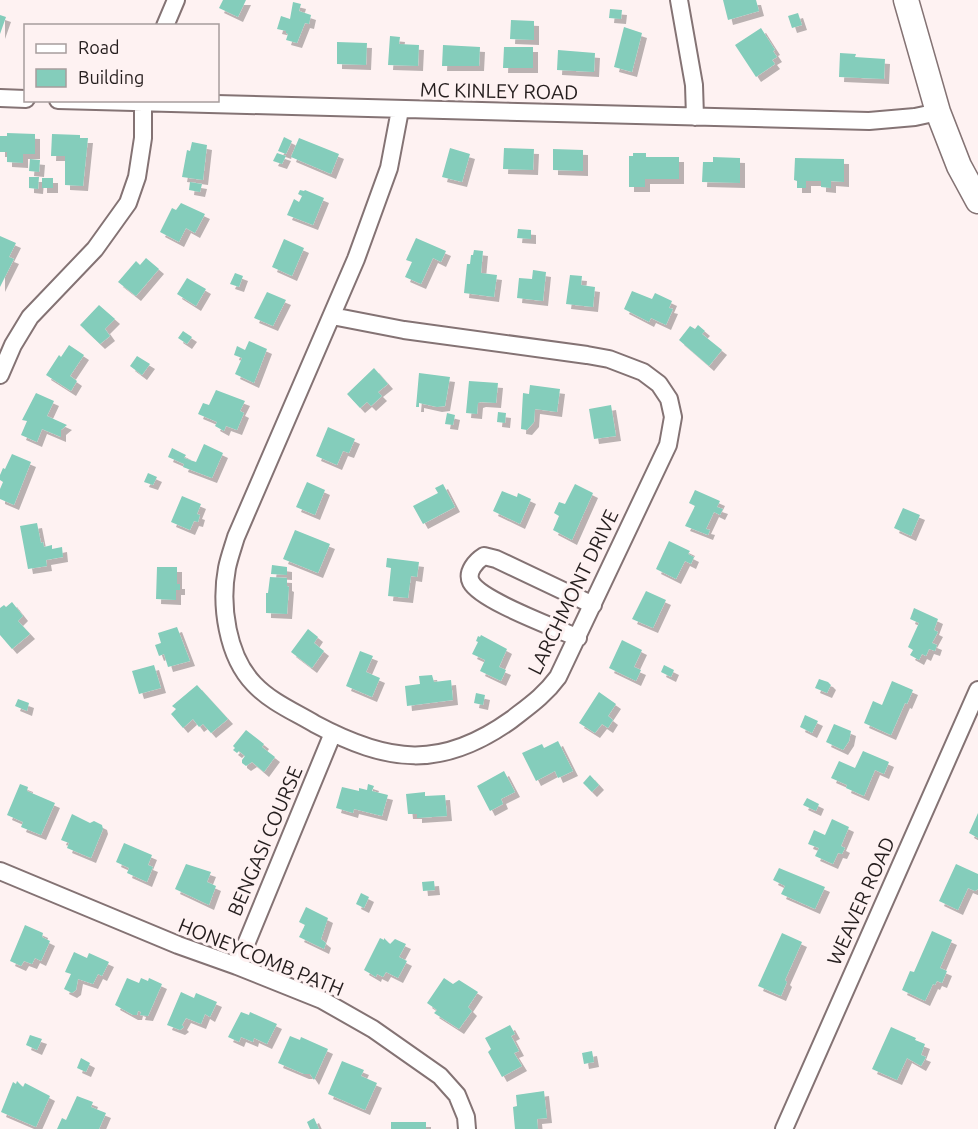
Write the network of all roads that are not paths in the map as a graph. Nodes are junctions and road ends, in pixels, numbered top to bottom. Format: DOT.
graph roads {
  1 [pos="176,0"];
  2 [pos="679,0"];
  3 [pos="906,0"];
  4 [pos="166,24"];
  5 [pos="0,98"];
  6 [pos="24,99"];
  7 [pos="143,102"];
  8 [pos="400,110"];
  9 [pos="938,112"];
  10 [pos="695,117"];
  11 [pos="978,201"];
  12 [pos="332,315"];
  13 [pos="0,375"];
  14 [pos="593,605"];
  15 [pos="578,638"];
  16 [pos="978,690"];
  17 [pos="333,733"];
  18 [pos="0,871"];
  19 [pos="237,966"];
  20 [pos="467,1129"];
  21 [pos="784,1129"];
  1 -- 4 [label="street"];
  2 -- 10 [label="street"];
  3 -- 9 [label="street"];
  5 -- 6 [label="street"];
  7 -- 8 [label="street, MC KINLEY ROAD"];
  7 -- 13 [label="street"];
  8 -- 10 [label="street, MC KINLEY ROAD"];
  8 -- 12 [label="street, LARCHMONT DRIVE"];
  9 -- 10 [label="street, MC KINLEY ROAD"];
  9 -- 11 [label="street"];
  12 -- 14 [label="street, LARCHMONT DRIVE"];
  12 -- 17 [label="street, LARCHMONT DRIVE"];
  14 -- 15 [label="street, LARCHMONT DRIVE"];
  14 -- 15 [label="street"];
  15 -- 17 [label="street, LARCHMONT DRIVE"];
  16 -- 21 [label="street, WEAVER ROAD"];
  17 -- 19 [label="street, BENGASI COURSE"];
  18 -- 19 [label="street, HONEYCOMB PATH"];
  19 -- 20 [label="street, HONEYCOMB PATH"];
}
